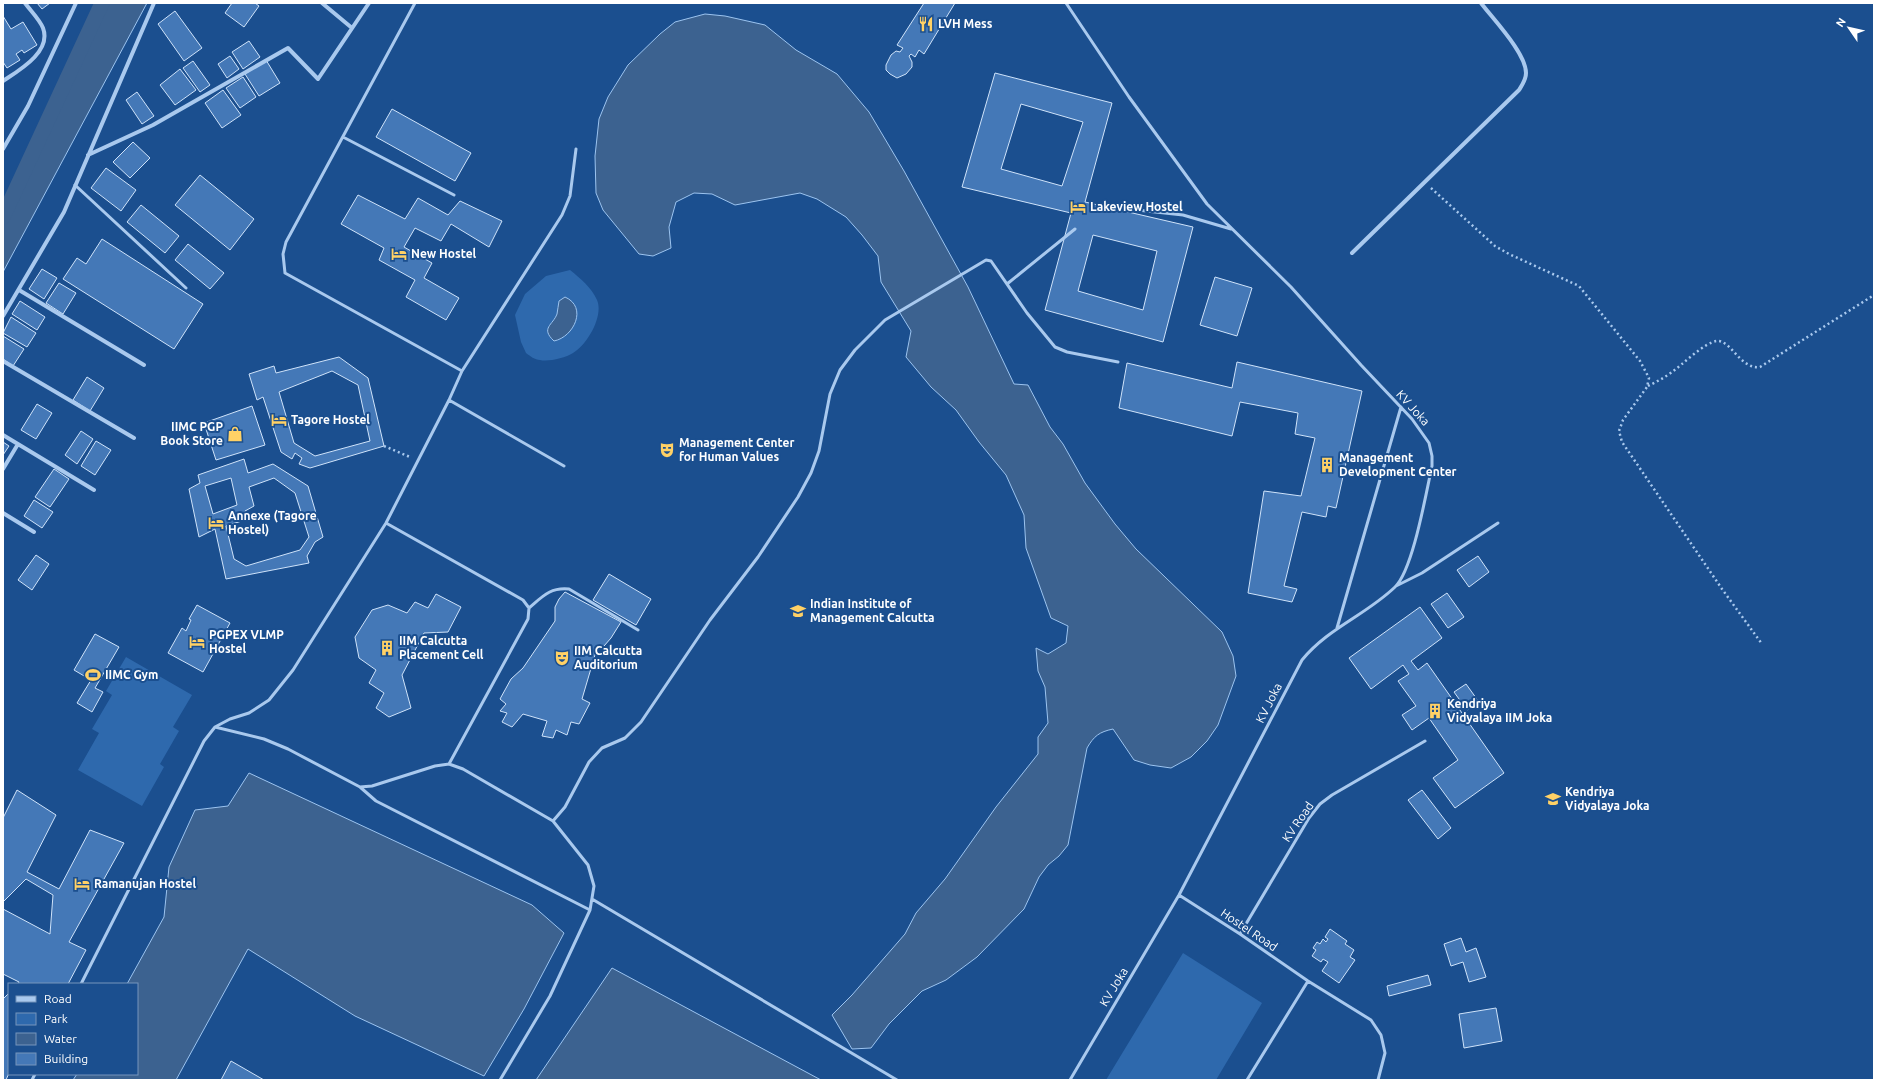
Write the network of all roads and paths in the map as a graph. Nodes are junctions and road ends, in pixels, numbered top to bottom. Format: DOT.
graph roads {
  1 [pos="25,3"];
  2 [pos="76,3"];
  3 [pos="154,3"];
  4 [pos="322,3"];
  5 [pos="369,3"];
  6 [pos="415,3"];
  7 [pos="1066,3"];
  8 [pos="1481,3"];
  9 [pos="352,28"];
  10 [pos="3,81"];
  11 [pos="343,137"];
  12 [pos="3,149"];
  13 [pos="576,149"];
  14 [pos="88,155"];
  15 [pos="1425,182"];
  16 [pos="75,185"];
  17 [pos="454,195"];
  18 [pos="1128,209"];
  19 [pos="1075,229"];
  20 [pos="1232,229"];
  21 [pos="1352,253"];
  22 [pos="1007,284"];
  23 [pos="186,288"];
  24 [pos="19,290"];
  25 [pos="1874,295"];
  26 [pos="3,316"];
  27 [pos="3,361"];
  28 [pos="1118,362"];
  29 [pos="144,365"];
  30 [pos="462,371"];
  31 [pos="1647,387"];
  32 [pos="449,400"];
  33 [pos="1401,407"];
  34 [pos="3,435"];
  35 [pos="134,438"];
  36 [pos="18,444"];
  37 [pos="384,446"];
  38 [pos="418,460"];
  39 [pos="564,466"];
  40 [pos="3,469"];
  41 [pos="94,490"];
  42 [pos="3,513"];
  43 [pos="386,523"];
  44 [pos="1498,523"];
  45 [pos="34,532"];
  46 [pos="1396,586"];
  47 [pos="529,608"];
  48 [pos="1337,628"];
  49 [pos="638,630"];
  50 [pos="1762,644"];
  51 [pos="215,727"];
  52 [pos="1425,741"];
  53 [pos="450,764"];
  54 [pos="360,787"];
  55 [pos="553,821"];
  56 [pos="1179,895"];
  57 [pos="592,899"];
  58 [pos="590,910"];
  59 [pos="1240,934"];
  60 [pos="1308,981"];
  61 [pos="82,983"];
  62 [pos="500,1080"];
  63 [pos="896,1080"];
  64 [pos="1070,1080"];
  65 [pos="1247,1080"];
  66 [pos="1378,1080"];
  1 -- 10 [label="street"];
  2 -- 12 [label="street"];
  3 -- 14 [label="street"];
  4 -- 9 [label="street"];
  5 -- 9 [label="street"];
  6 -- 11 [label="lane"];
  7 -- 20 [label="lane, KV Joka"];
  8 -- 15 [label="street"];
  9 -- 14 [label="street"];
  11 -- 17 [label="lane"];
  11 -- 30 [label="lane"];
  13 -- 30 [label="lane"];
  14 -- 16 [label="street"];
  15 -- 21 [label="street"];
  15 -- 31 [label="path"];
  16 -- 23 [label="lane"];
  16 -- 24 [label="street"];
  18 -- 20 [label="lane"];
  19 -- 22 [label="lane"];
  20 -- 33 [label="lane, KV Joka"];
  22 -- 28 [label="lane"];
  22 -- 55 [label="lane"];
  24 -- 26 [label="street"];
  24 -- 29 [label="street"];
  25 -- 31 [label="path"];
  27 -- 35 [label="street"];
  30 -- 32 [label="lane"];
  31 -- 50 [label="path"];
  32 -- 38 [label="lane"];
  32 -- 39 [label="lane"];
  33 -- 46 [label="lane, KV Joka"];
  33 -- 48 [label="lane"];
  34 -- 36 [label="street"];
  36 -- 40 [label="street"];
  36 -- 41 [label="street"];
  37 -- 38 [label="path"];
  38 -- 43 [label="lane"];
  42 -- 45 [label="street"];
  43 -- 47 [label="lane"];
  43 -- 51 [label="lane"];
  44 -- 46 [label="lane"];
  46 -- 48 [label="lane, KV Joka"];
  47 -- 49 [label="lane"];
  47 -- 53 [label="lane"];
  48 -- 56 [label="lane, KV Joka"];
  51 -- 54 [label="lane"];
  51 -- 61 [label="lane"];
  52 -- 59 [label="lane, KV Road"];
  53 -- 54 [label="lane"];
  53 -- 55 [label="lane"];
  54 -- 58 [label="lane"];
  55 -- 57 [label="lane"];
  56 -- 59 [label="lane, Hostel Road"];
  56 -- 64 [label="lane, KV Joka"];
  57 -- 58 [label="lane"];
  57 -- 63 [label="lane"];
  58 -- 62 [label="lane"];
  59 -- 60 [label="lane, Hostel Road"];
  60 -- 65 [label="lane"];
  60 -- 66 [label="lane, Hostel Road"];
}
